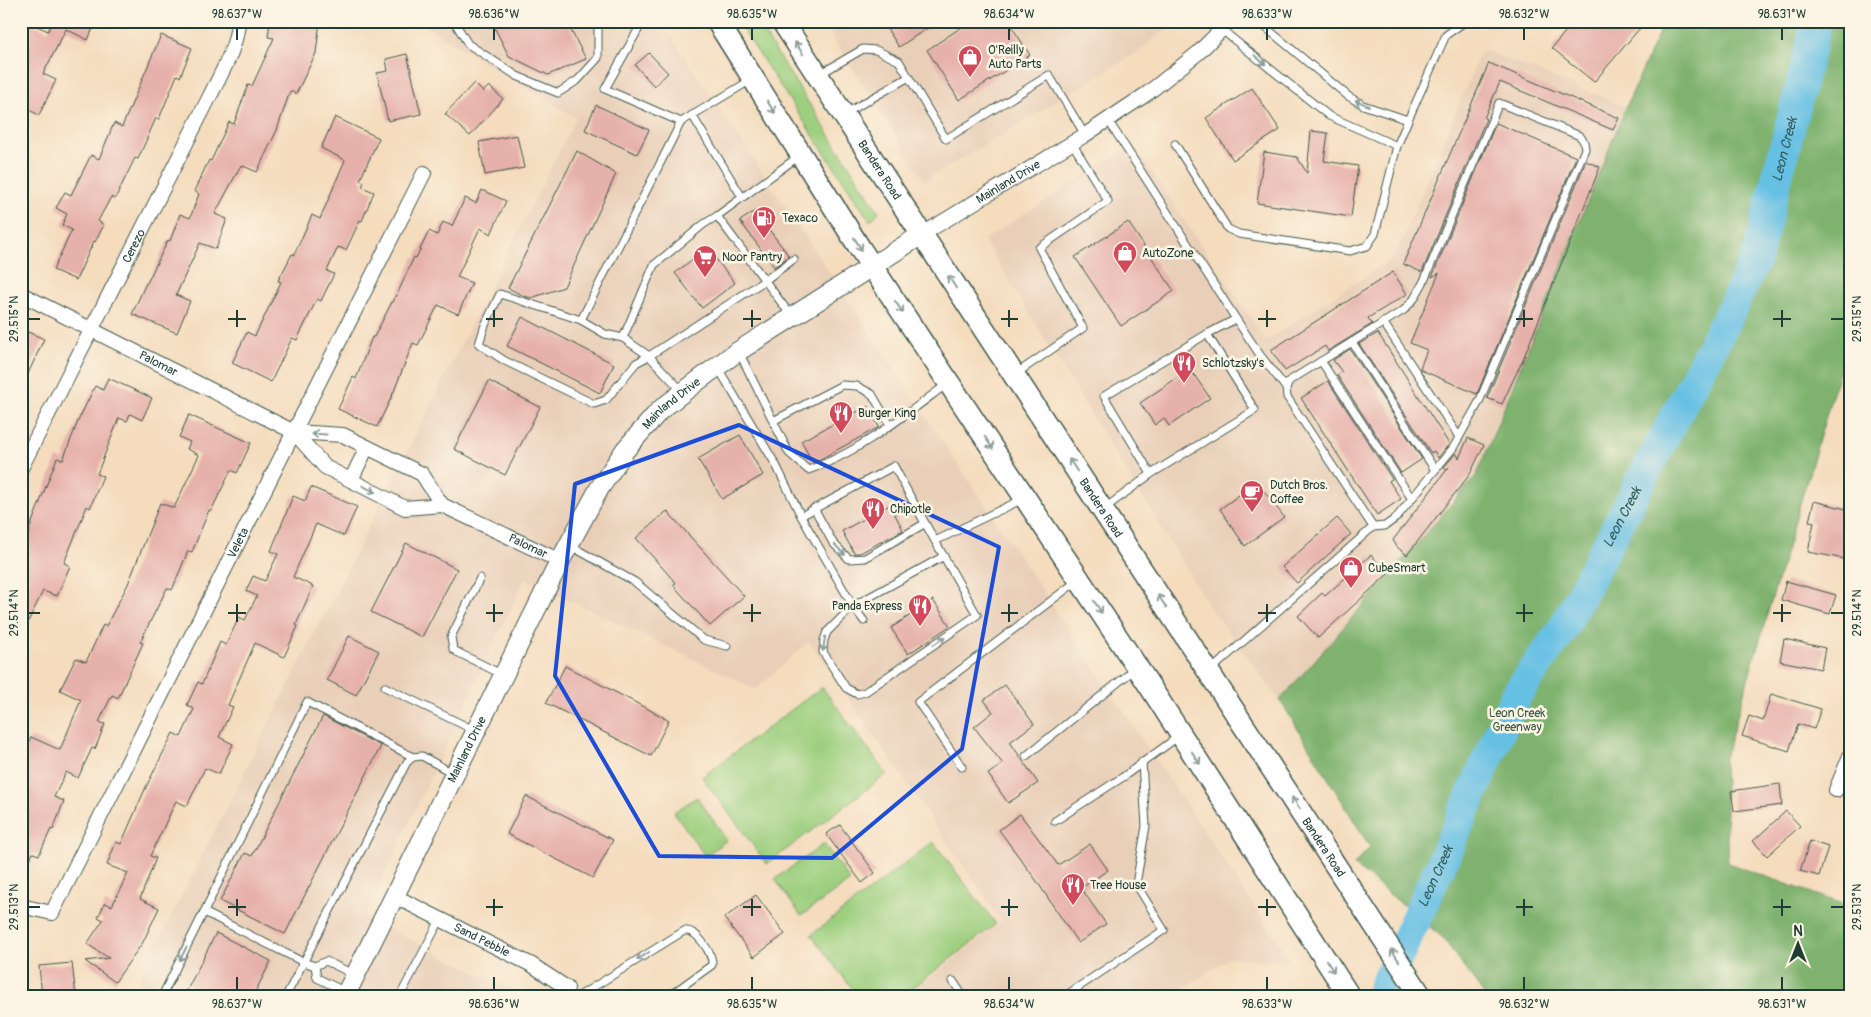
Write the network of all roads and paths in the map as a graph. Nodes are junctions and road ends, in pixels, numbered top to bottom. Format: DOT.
graph roads {
  1 [pos="238,21"];
  2 [pos="454,21"];
  3 [pos="598,21"];
  4 [pos="643,21"];
  5 [pos="717,21"];
  6 [pos="782,21"];
  7 [pos="1258,21"];
  8 [pos="1466,21"];
  9 [pos="1226,26"];
  10 [pos="817,76"];
  11 [pos="909,77"];
  12 [pos="753,78"];
  13 [pos="692,115"];
  14 [pos="843,115"];
  15 [pos="1108,120"];
  16 [pos="1408,120"];
  17 [pos="681,122"];
  18 [pos="1085,135"];
  19 [pos="1072,143"];
  20 [pos="1175,144"];
  21 [pos="1397,146"];
  22 [pos="801,155"];
  23 [pos="424,173"];
  24 [pos="742,197"];
  25 [pos="717,216"];
  26 [pos="921,235"];
  27 [pos="794,259"];
  28 [pos="872,266"];
  29 [pos="764,281"];
  30 [pos="21,294"];
  31 [pos="792,317"];
  32 [pos="581,320"];
  33 [pos="1236,320"];
  34 [pos="1383,322"];
  35 [pos="91,330"];
  36 [pos="1207,334"];
  37 [pos="624,338"];
  38 [pos="1352,342"];
  39 [pos="739,352"];
  40 [pos="649,356"];
  41 [pos="1322,361"];
  42 [pos="717,366"];
  43 [pos="1013,375"];
  44 [pos="949,383"];
  45 [pos="1286,388"];
  46 [pos="682,392"];
  47 [pos="773,421"];
  48 [pos="890,425"];
  49 [pos="294,432"];
  50 [pos="1459,437"];
  51 [pos="367,447"];
  52 [pos="21,468"];
  53 [pos="1435,470"];
  54 [pos="1151,474"];
  55 [pos="351,480"];
  56 [pos="1025,498"];
  57 [pos="1412,499"];
  58 [pos="442,505"];
  59 [pos="814,508"];
  60 [pos="1102,510"];
  61 [pos="801,516"];
  62 [pos="924,524"];
  63 [pos="1373,527"];
  64 [pos="935,540"];
  65 [pos="564,553"];
  66 [pos="944,556"];
  67 [pos="480,578"];
  68 [pos="1079,579"];
  69 [pos="853,606"];
  70 [pos="864,622"];
  71 [pos="728,646"];
  72 [pos="1137,667"];
  73 [pos="1209,672"];
  74 [pos="504,675"];
  75 [pos="385,687"];
  76 [pos="476,731"];
  77 [pos="1181,734"];
  78 [pos="1026,756"];
  79 [pos="1850,756"];
  80 [pos="413,758"];
  81 [pos="1142,762"];
  82 [pos="962,767"];
  83 [pos="454,774"];
  84 [pos="1836,790"];
  85 [pos="1055,821"];
  86 [pos="394,896"];
  87 [pos="21,906"];
  88 [pos="204,912"];
  89 [pos="440,920"];
  90 [pos="303,962"];
  91 [pos="315,966"];
  92 [pos="355,975"];
  93 [pos="953,982"];
  94 [pos="574,993"];
  95 [pos="346,994"];
  96 [pos="162,996"];
  97 [pos="286,996"];
  98 [pos="400,996"];
  99 [pos="669,996"];
  100 [pos="963,996"];
  101 [pos="1065,996"];
  102 [pos="1350,996"];
  103 [pos="1421,996"];
  1 -- 35 [label="street, Cerezo"];
  2 -- 3 [label="lane"];
  4 -- 17 [label="lane"];
  5 -- 12 [label="main road"];
  10 -- 6 [label="main road, Bandera Road, one-way"];
  16 -- 7 [label="lane, one-way"];
  8 -- 16 [label="lane"];
  9 -- 15 [label="street, Mainland Drive"];
  9 -- 21 [label="lane, one-way"];
  10 -- 11 [label="lane"];
  10 -- 14 [label="main road, Bandera Road"];
  11 -- 14 [label="lane"];
  11 -- 18 [label="lane"];
  12 -- 13 [label="lane"];
  12 -- 22 [label="main road, one-way"];
  13 -- 17 [label="lane"];
  13 -- 24 [label="lane"];
  14 -- 26 [label="main road, Bandera Road"];
  15 -- 18 [label="street, Mainland Drive"];
  15 -- 33 [label="lane"];
  16 -- 21 [label="lane"];
  17 -- 32 [label="lane"];
  18 -- 19 [label="street, Mainland Drive"];
  19 -- 26 [label="street, Mainland Drive"];
  19 -- 43 [label="lane"];
  20 -- 21 [label="lane"];
  22 -- 24 [label="lane"];
  22 -- 28 [label="main road, one-way"];
  23 -- 49 [label="street, Veleta"];
  24 -- 25 [label="lane"];
  25 -- 29 [label="lane"];
  25 -- 37 [label="lane"];
  26 -- 28 [label="main road, Mainland Drive"];
  43 -- 26 [label="main road, Bandera Road, one-way"];
  27 -- 29 [label="lane"];
  28 -- 31 [label="main road, Mainland Drive"];
  28 -- 44 [label="main road, one-way"];
  29 -- 31 [label="lane"];
  29 -- 40 [label="lane"];
  30 -- 35 [label="street, Palomar"];
  31 -- 39 [label="main road, Mainland Drive"];
  32 -- 37 [label="lane"];
  32 -- 40 [label="lane"];
  33 -- 36 [label="lane"];
  33 -- 45 [label="lane"];
  34 -- 38 [label="lane"];
  34 -- 50 [label="lane"];
  34 -- 50 [label="lane"];
  35 -- 49 [label="street, Palomar"];
  35 -- 52 [label="street, Cerezo"];
  36 -- 54 [label="lane"];
  36 -- 54 [label="lane"];
  37 -- 40 [label="lane"];
  38 -- 41 [label="lane"];
  38 -- 53 [label="lane"];
  39 -- 42 [label="main road, Mainland Drive"];
  39 -- 47 [label="lane"];
  40 -- 46 [label="lane"];
  41 -- 45 [label="lane"];
  41 -- 57 [label="lane"];
  42 -- 46 [label="main road, Mainland Drive"];
  42 -- 61 [label="lane"];
  60 -- 43 [label="main road, Bandera Road, one-way"];
  44 -- 48 [label="lane"];
  44 -- 56 [label="main road, one-way"];
  45 -- 63 [label="lane"];
  46 -- 65 [label="main road, Mainland Drive"];
  47 -- 48 [label="lane"];
  47 -- 48 [label="lane"];
  51 -- 49 [label="street, Palomar, one-way"];
  49 -- 55 [label="street, Palomar"];
  49 -- 87 [label="street, Veleta"];
  50 -- 53 [label="lane"];
  51 -- 55 [label="street"];
  51 -- 58 [label="street, Palomar"];
  53 -- 57 [label="lane"];
  54 -- 60 [label="lane"];
  55 -- 58 [label="street, Palomar, one-way"];
  56 -- 64 [label="lane"];
  56 -- 68 [label="main road"];
  57 -- 63 [label="lane"];
  58 -- 65 [label="street, Palomar"];
  59 -- 61 [label="lane"];
  59 -- 62 [label="lane, one-way"];
  59 -- 62 [label="lane"];
  73 -- 60 [label="main road, Bandera Road, one-way"];
  61 -- 69 [label="lane"];
  62 -- 64 [label="lane"];
  63 -- 73 [label="lane"];
  64 -- 66 [label="lane"];
  65 -- 71 [label="lane"];
  65 -- 74 [label="main road, Mainland Drive"];
  66 -- 69 [label="lane"];
  69 -- 66 [label="lane, one-way"];
  67 -- 74 [label="lane"];
  68 -- 72 [label="main road, one-way"];
  68 -- 82 [label="lane"];
  69 -- 70 [label="lane"];
  72 -- 77 [label="main road"];
  72 -- 78 [label="lane"];
  103 -- 73 [label="main road, Bandera Road, one-way"];
  74 -- 76 [label="main road, Mainland Drive"];
  75 -- 76 [label="lane"];
  76 -- 83 [label="main road, Mainland Drive"];
  77 -- 81 [label="lane"];
  77 -- 102 [label="main road, one-way"];
  79 -- 84 [label="street"];
  80 -- 83 [label="lane"];
  80 -- 88 [label="lane"];
  80 -- 90 [label="lane"];
  81 -- 85 [label="lane"];
  81 -- 101 [label="lane"];
  83 -- 86 [label="main road, Mainland Drive"];
  86 -- 89 [label="street, Sand Pebble"];
  86 -- 92 [label="main road, Mainland Drive"];
  88 -- 90 [label="lane"];
  88 -- 96 [label="lane, one-way"];
  89 -- 94 [label="street, Sand Pebble"];
  89 -- 98 [label="lane"];
  90 -- 91 [label="lane"];
  90 -- 97 [label="lane"];
  91 -- 92 [label="lane"];
  91 -- 95 [label="lane"];
  92 -- 95 [label="main road, Mainland Drive"];
  93 -- 100 [label="lane"];
  99 -- 94 [label="lane, one-way"];
}
